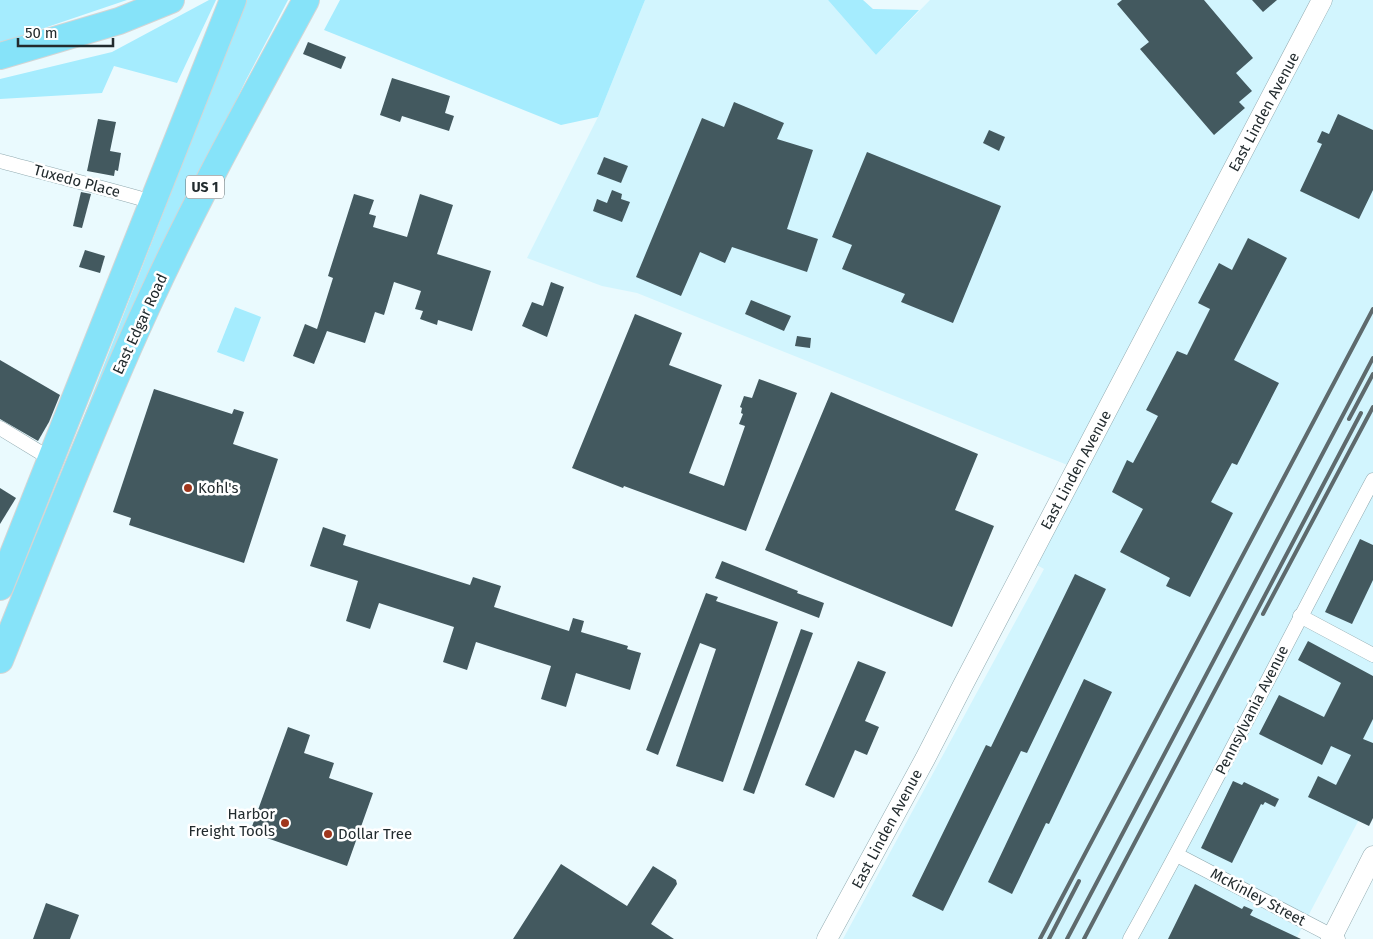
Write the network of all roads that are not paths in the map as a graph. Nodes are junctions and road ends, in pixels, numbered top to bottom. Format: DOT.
graph roads {
  1 [pos="171,0"];
  2 [pos="233,0"];
  3 [pos="306,0"];
  4 [pos="1322,0"];
  5 [pos="0,56"];
  6 [pos="0,161"];
  7 [pos="153,202"];
  8 [pos="0,428"];
  9 [pos="51,459"];
  10 [pos="1373,480"];
  11 [pos="0,588"];
  12 [pos="1300,616"];
  13 [pos="1373,655"];
  14 [pos="0,660"];
  15 [pos="1177,855"];
  16 [pos="1373,856"];
  17 [pos="1334,938"];
  18 [pos="827,939"];
  19 [pos="1130,939"];
  1 -- 5 [label="highway"];
  2 -- 7 [label="highway, East Edgar Road / US 1"];
  3 -- 14 [label="highway, East Edgar Road / US 1"];
  4 -- 18 [label="street, East Linden Avenue"];
  6 -- 7 [label="street, Tuxedo Place"];
  7 -- 9 [label="highway, East Edgar Road / US 1"];
  8 -- 9 [label="street"];
  9 -- 11 [label="highway, East Edgar Road / US 1"];
  10 -- 12 [label="street, Pennsylvania Avenue"];
  12 -- 13 [label="street"];
  12 -- 15 [label="street, Pennsylvania Avenue"];
  15 -- 17 [label="street, McKinley Street"];
  15 -- 19 [label="street, Pennsylvania Avenue"];
  16 -- 17 [label="street"];
}
